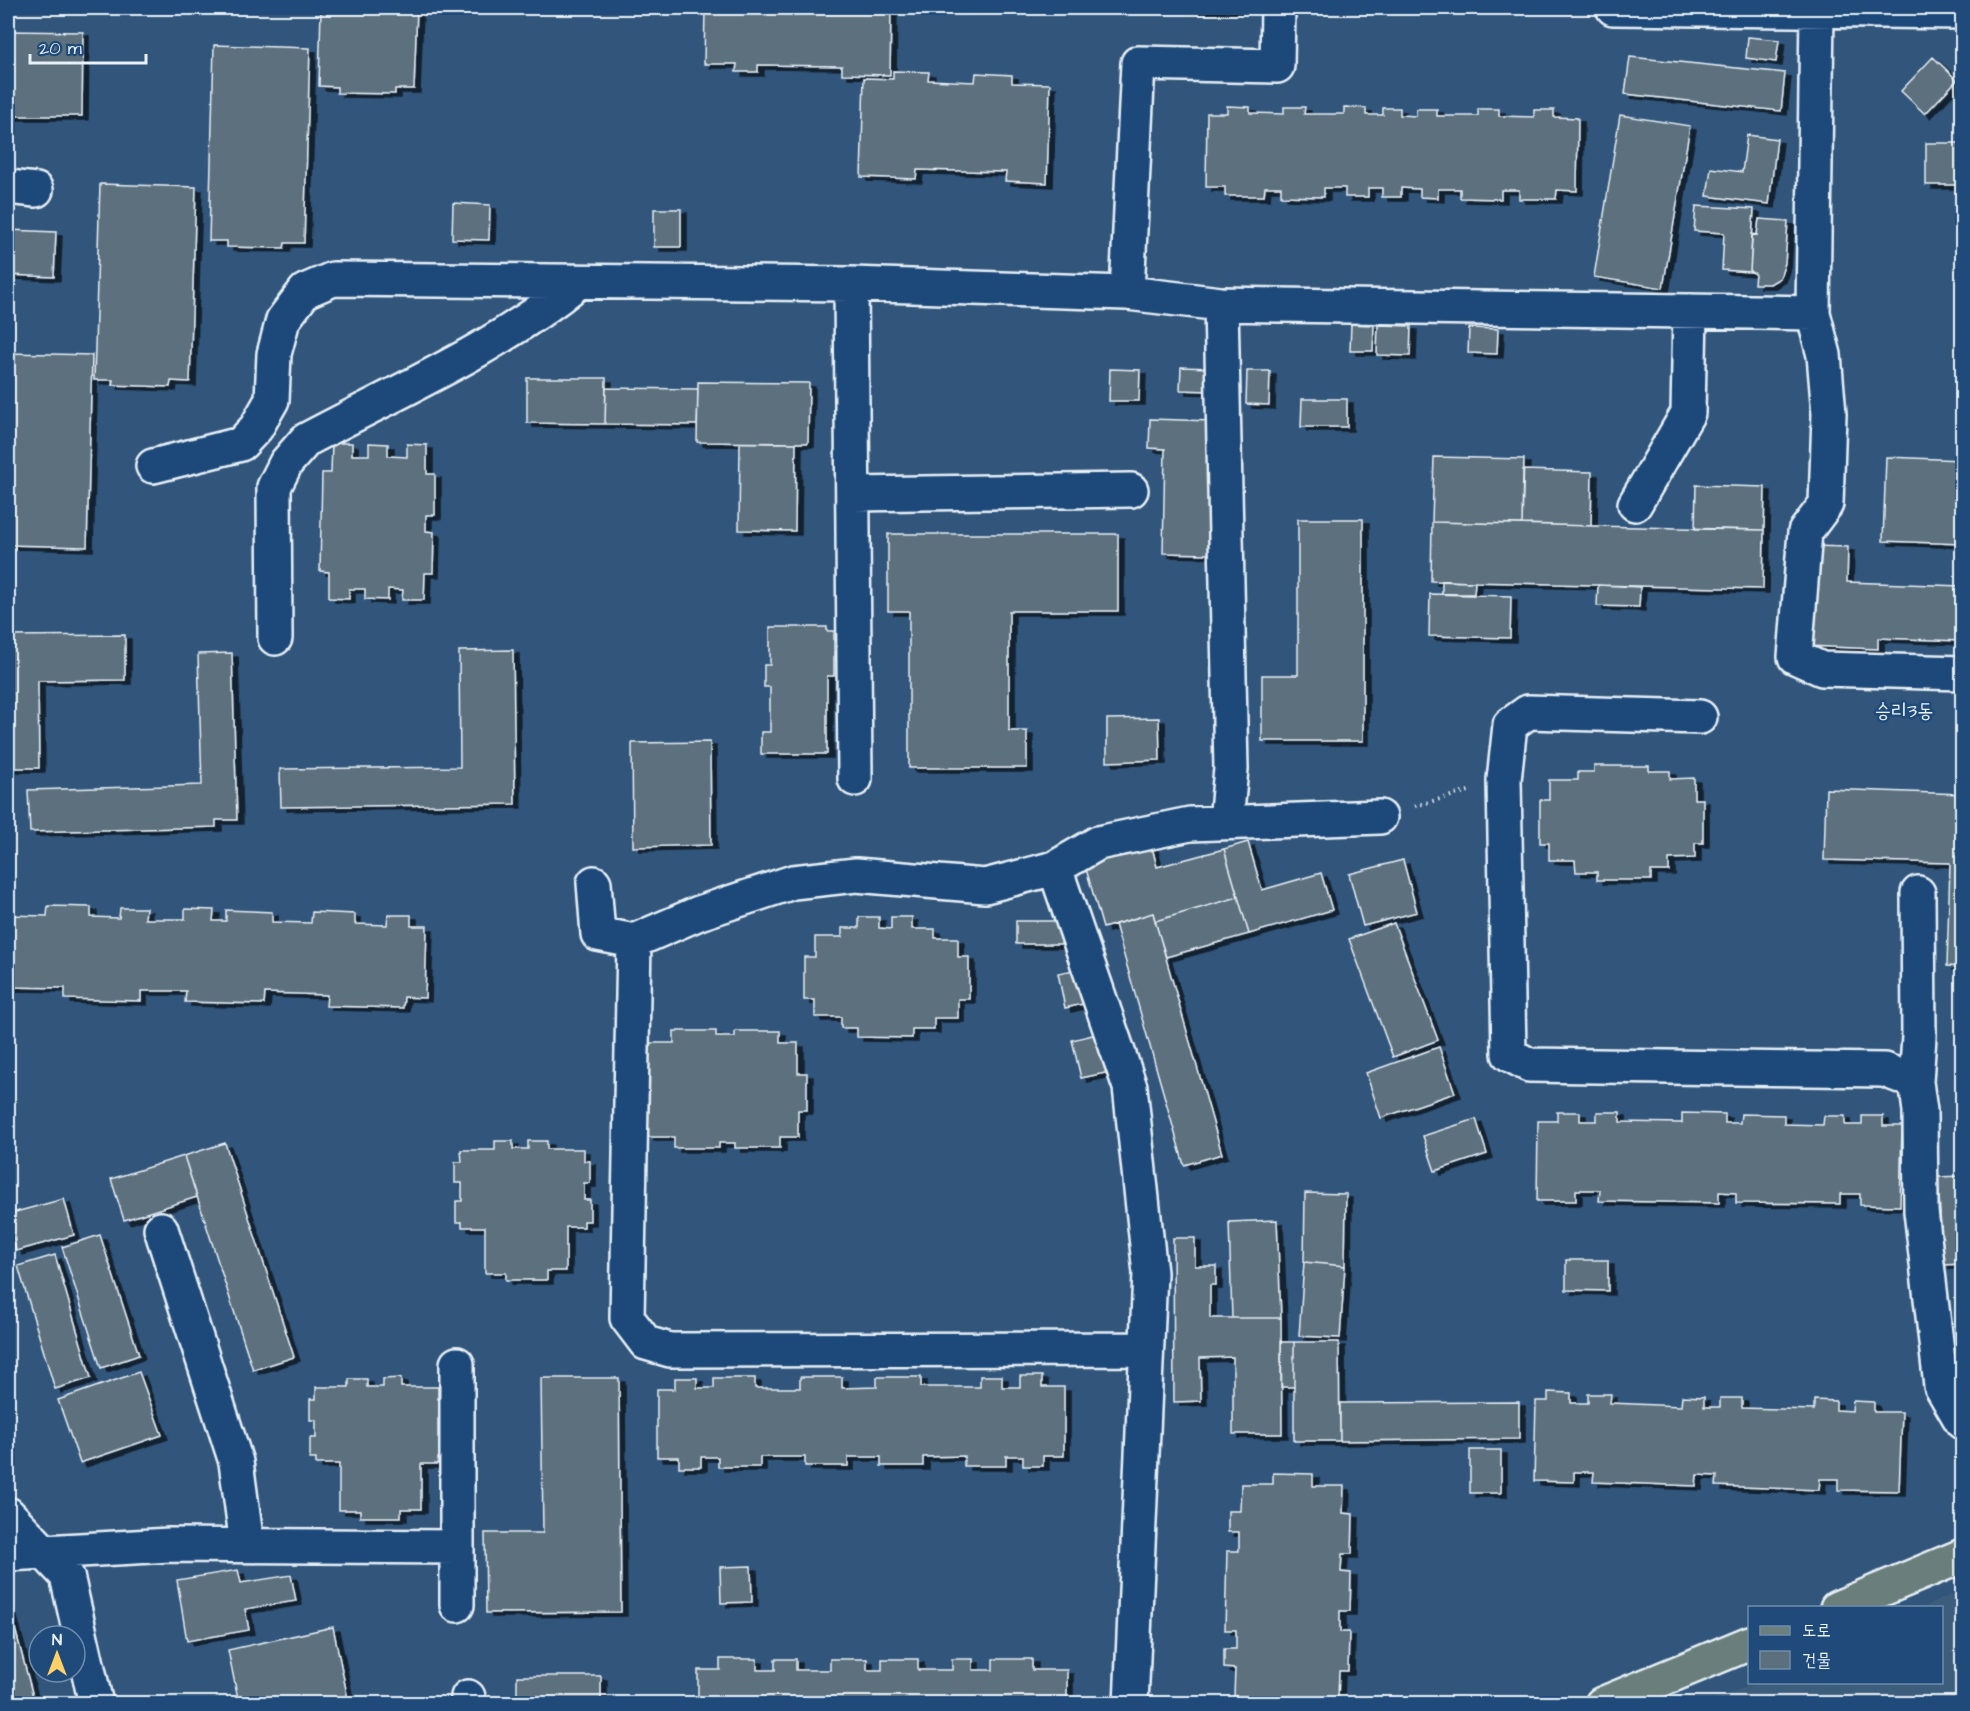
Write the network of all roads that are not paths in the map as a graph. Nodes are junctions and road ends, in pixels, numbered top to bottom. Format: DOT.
graph roads {
  1 [pos="1278,8"];
  2 [pos="1613,8"];
  3 [pos="1817,10"];
  4 [pos="1962,12"];
  5 [pos="579,282"];
  6 [pos="851,284"];
  7 [pos="1127,293"];
  8 [pos="1221,304"];
  9 [pos="1690,311"];
  10 [pos="1813,313"];
  11 [pos="153,466"];
  12 [pos="1131,490"];
  13 [pos="853,494"];
  14 [pos="1635,504"];
  15 [pos="275,638"];
  16 [pos="1962,673"];
  17 [pos="1700,717"];
  18 [pos="855,779"];
  19 [pos="1395,812"];
  20 [pos="1226,822"];
  21 [pos="1055,868"];
  22 [pos="594,883"];
  23 [pos="1918,893"];
  24 [pos="634,941"];
  25 [pos="1916,1082"];
  26 [pos="161,1229"];
  27 [pos="1146,1349"];
  28 [pos="457,1364"];
  29 [pos="1962,1422"];
  30 [pos="8,1514"];
  31 [pos="247,1545"];
  32 [pos="457,1547"];
  33 [pos="43,1551"];
  34 [pos="8,1554"];
  35 [pos="1962,1556"];
  36 [pos="457,1605"];
  37 [pos="1842,1606"];
  38 [pos="1748,1643"];
  39 [pos="96,1704"];
  40 [pos="1131,1704"];
  41 [pos="1602,1704"];
  1 -- 7 [label="street"];
  2 -- 3 [label="street"];
  3 -- 4 [label="street"];
  3 -- 10 [label="street"];
  5 -- 6 [label="street"];
  5 -- 11 [label="street"];
  5 -- 15 [label="street"];
  6 -- 7 [label="street"];
  6 -- 13 [label="street"];
  7 -- 8 [label="street"];
  8 -- 9 [label="street"];
  8 -- 20 [label="street"];
  9 -- 10 [label="street"];
  9 -- 14 [label="street"];
  10 -- 16 [label="street"];
  12 -- 13 [label="street"];
  13 -- 18 [label="street"];
  17 -- 25 [label="street"];
  19 -- 20 [label="street"];
  20 -- 21 [label="street"];
  21 -- 24 [label="street"];
  21 -- 27 [label="street"];
  22 -- 24 [label="street"];
  23 -- 25 [label="street"];
  24 -- 27 [label="street"];
  25 -- 29 [label="street"];
  26 -- 31 [label="street"];
  27 -- 40 [label="street"];
  28 -- 32 [label="street"];
  30 -- 33 [label="street"];
  31 -- 32 [label="street"];
  31 -- 33 [label="street"];
  32 -- 36 [label="street"];
  33 -- 34 [label="street"];
  33 -- 39 [label="street"];
  35 -- 37 [label="main road"];
  38 -- 41 [label="main road"];
}
